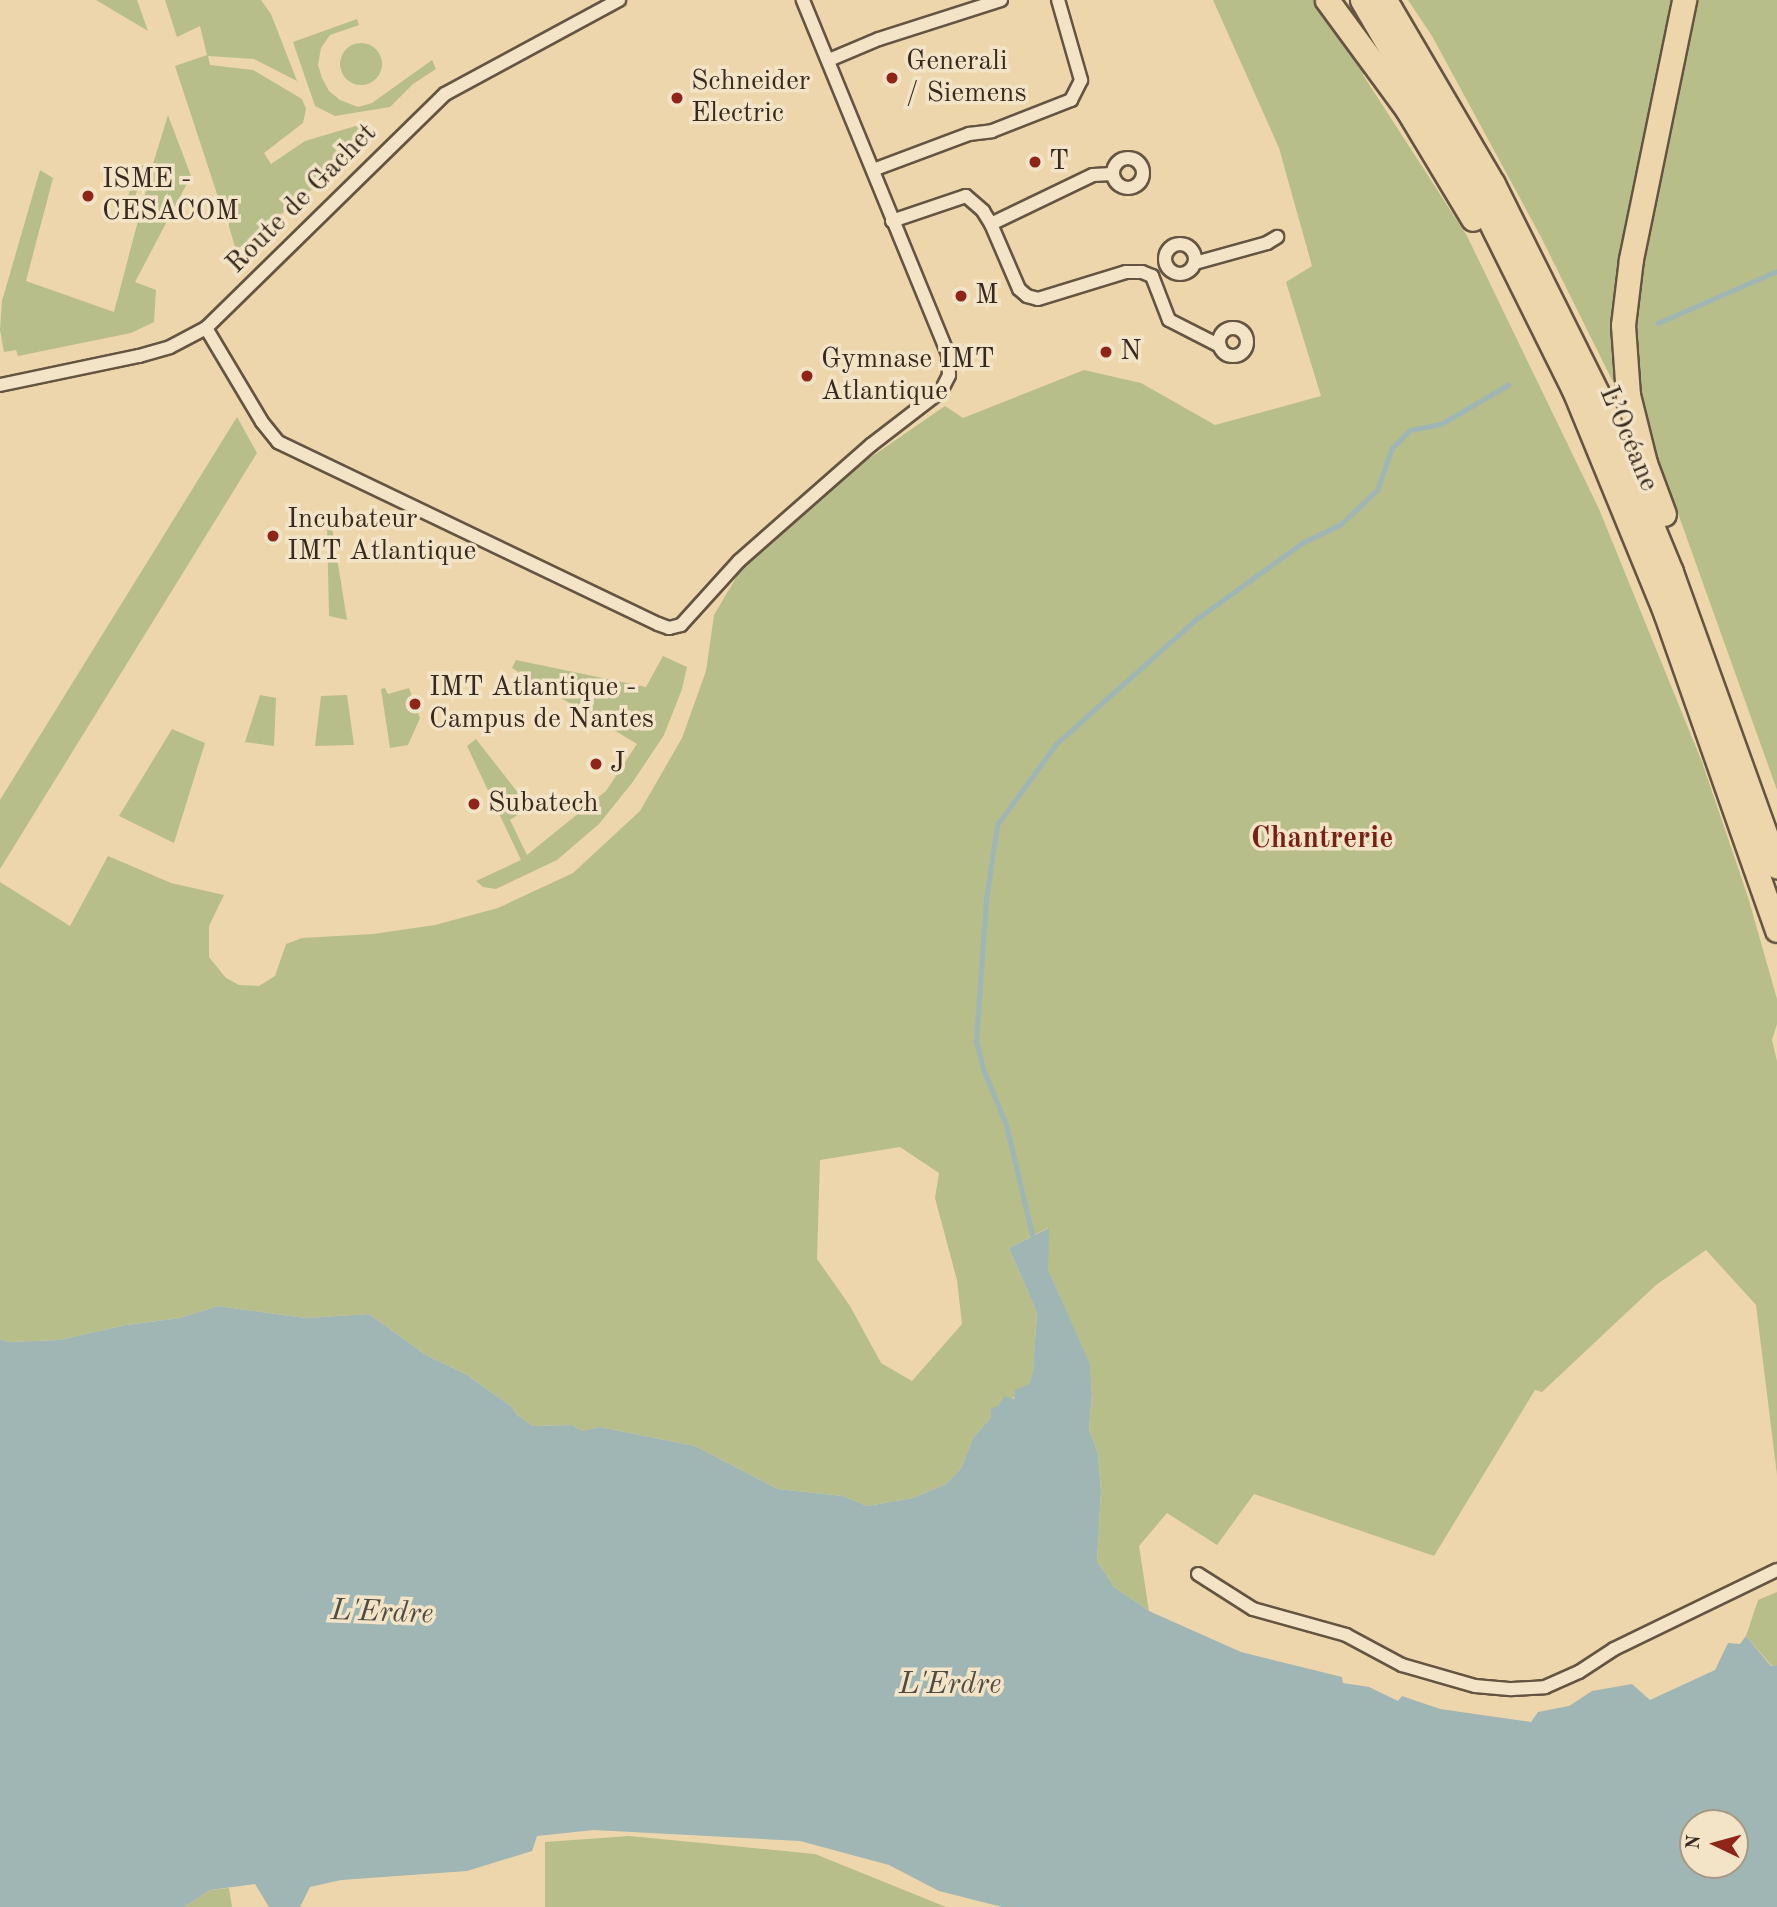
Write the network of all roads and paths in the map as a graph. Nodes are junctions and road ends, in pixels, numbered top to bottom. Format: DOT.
graph roads {
  1 [pos="619,0"];
  2 [pos="803,0"];
  3 [pos="1001,0"];
  4 [pos="1058,0"];
  5 [pos="1327,0"];
  6 [pos="1362,0"];
  7 [pos="1385,0"];
  8 [pos="1684,0"];
  9 [pos="829,60"];
  10 [pos="873,170"];
  11 [pos="1112,174"];
  12 [pos="892,221"];
  13 [pos="991,224"];
  14 [pos="1277,237"];
  15 [pos="1195,263"];
  16 [pos="1166,265"];
  17 [pos="1514,265"];
  18 [pos="1152,276"];
  19 [pos="206,328"];
  20 [pos="1220,346"];
  21 [pos="0,385"];
  22 [pos="1671,572"];
  23 [pos="1777,866"];
  24 [pos="1777,930"];
  25 [pos="1777,1570"];
  26 [pos="1198,1574"];
  1 -- 19 [label="street, Route de Gachet"];
  2 -- 9 [label="street"];
  3 -- 9 [label="street"];
  4 -- 10 [label="street"];
  5 -- 17 [label="highway"];
  6 -- 17 [label="highway, L’Océane"];
  7 -- 22 [label="highway, L’Océane"];
  8 -- 22 [label="highway"];
  9 -- 10 [label="street"];
  10 -- 12 [label="street"];
  11 -- 13 [label="street"];
  12 -- 13 [label="street"];
  12 -- 19 [label="street"];
  13 -- 18 [label="street"];
  14 -- 15 [label="street"];
  15 -- 16 [label="street"];
  15 -- 16 [label="street"];
  16 -- 18 [label="street"];
  17 -- 24 [label="highway, L’Océane"];
  18 -- 20 [label="street"];
  19 -- 21 [label="street, Route de Gachet"];
  22 -- 23 [label="highway, L’Océane"];
  25 -- 26 [label="street"];
}
